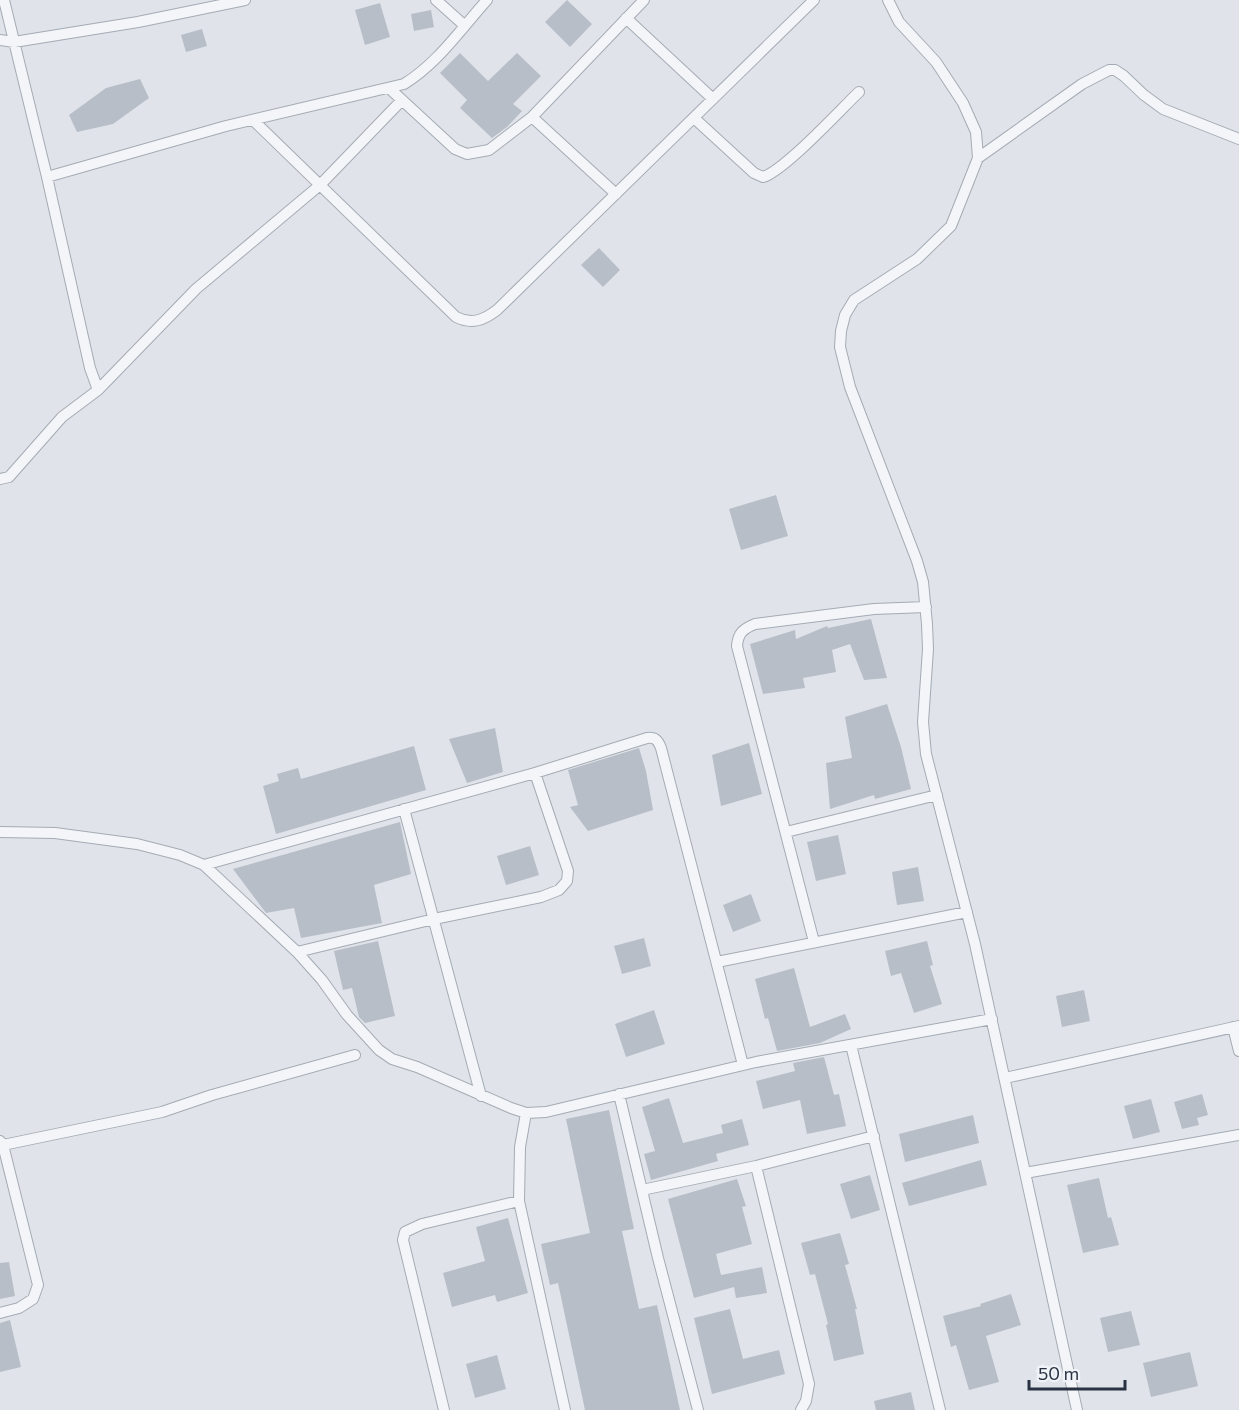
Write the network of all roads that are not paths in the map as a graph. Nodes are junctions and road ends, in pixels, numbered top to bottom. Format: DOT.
graph roads {
  1 [pos="3,0"];
  2 [pos="245,0"];
  3 [pos="436,0"];
  4 [pos="487,0"];
  5 [pos="643,0"];
  6 [pos="814,0"];
  7 [pos="888,0"];
  8 [pos="626,18"];
  9 [pos="464,25"];
  10 [pos="0,40"];
  11 [pos="14,42"];
  12 [pos="388,88"];
  13 [pos="859,92"];
  14 [pos="713,99"];
  15 [pos="402,100"];
  16 [pos="532,117"];
  17 [pos="694,118"];
  18 [pos="253,120"];
  19 [pos="1239,139"];
  20 [pos="978,158"];
  21 [pos="47,177"];
  22 [pos="320,185"];
  23 [pos="616,194"];
  24 [pos="98,390"];
  25 [pos="0,479"];
  26 [pos="926,607"];
  27 [pos="535,773"];
  28 [pos="937,795"];
  29 [pos="404,809"];
  30 [pos="0,832"];
  31 [pos="786,832"];
  32 [pos="204,865"];
  33 [pos="967,912"];
  34 [pos="434,919"];
  35 [pos="814,942"];
  36 [pos="297,952"];
  37 [pos="717,962"];
  38 [pos="992,1019"];
  39 [pos="1236,1026"];
  40 [pos="851,1045"];
  41 [pos="1239,1051"];
  42 [pos="355,1055"];
  43 [pos="743,1065"];
  44 [pos="1005,1078"];
  45 [pos="620,1094"];
  46 [pos="481,1096"];
  47 [pos="526,1113"];
  48 [pos="1239,1135"];
  49 [pos="874,1136"];
  50 [pos="2,1143"];
  51 [pos="756,1166"];
  52 [pos="1025,1173"];
  53 [pos="642,1190"];
  54 [pos="519,1201"];
  55 [pos="0,1313"];
  56 [pos="444,1410"];
  57 [pos="566,1410"];
  58 [pos="698,1410"];
  59 [pos="801,1410"];
  60 [pos="940,1410"];
  61 [pos="1077,1410"];
  1 -- 11 [label="street"];
  2 -- 11 [label="street"];
  3 -- 9 [label="street"];
  4 -- 9 [label="street"];
  5 -- 8 [label="street"];
  6 -- 14 [label="street"];
  7 -- 20 [label="street"];
  8 -- 14 [label="street"];
  8 -- 16 [label="street"];
  9 -- 12 [label="street"];
  10 -- 11 [label="street"];
  11 -- 21 [label="street"];
  12 -- 15 [label="street"];
  12 -- 18 [label="street"];
  13 -- 17 [label="street"];
  14 -- 17 [label="street"];
  15 -- 16 [label="street"];
  15 -- 22 [label="street"];
  16 -- 23 [label="street"];
  17 -- 23 [label="street"];
  18 -- 21 [label="street"];
  18 -- 22 [label="street"];
  19 -- 20 [label="street"];
  20 -- 26 [label="street"];
  21 -- 24 [label="street"];
  22 -- 23 [label="street"];
  22 -- 24 [label="street"];
  24 -- 25 [label="street"];
  26 -- 28 [label="street"];
  26 -- 31 [label="street"];
  27 -- 29 [label="street"];
  27 -- 34 [label="street"];
  27 -- 37 [label="street"];
  28 -- 31 [label="street"];
  28 -- 33 [label="street"];
  29 -- 32 [label="street"];
  29 -- 34 [label="street"];
  30 -- 32 [label="street"];
  31 -- 35 [label="street"];
  32 -- 36 [label="street"];
  33 -- 35 [label="street"];
  33 -- 38 [label="street"];
  34 -- 36 [label="street"];
  34 -- 46 [label="street"];
  35 -- 37 [label="street"];
  36 -- 46 [label="street"];
  37 -- 43 [label="street"];
  38 -- 40 [label="street"];
  38 -- 44 [label="street"];
  39 -- 41 [label="street"];
  39 -- 44 [label="street"];
  40 -- 43 [label="street"];
  40 -- 49 [label="street"];
  42 -- 50 [label="street"];
  43 -- 45 [label="street"];
  44 -- 52 [label="street"];
  45 -- 47 [label="street"];
  45 -- 53 [label="street"];
  46 -- 47 [label="street"];
  47 -- 54 [label="street"];
  48 -- 52 [label="street"];
  49 -- 51 [label="street"];
  49 -- 60 [label="street"];
  50 -- 55 [label="street"];
  51 -- 53 [label="street"];
  51 -- 59 [label="street"];
  52 -- 61 [label="street"];
  53 -- 58 [label="street"];
  54 -- 56 [label="street"];
  54 -- 57 [label="street"];
}
